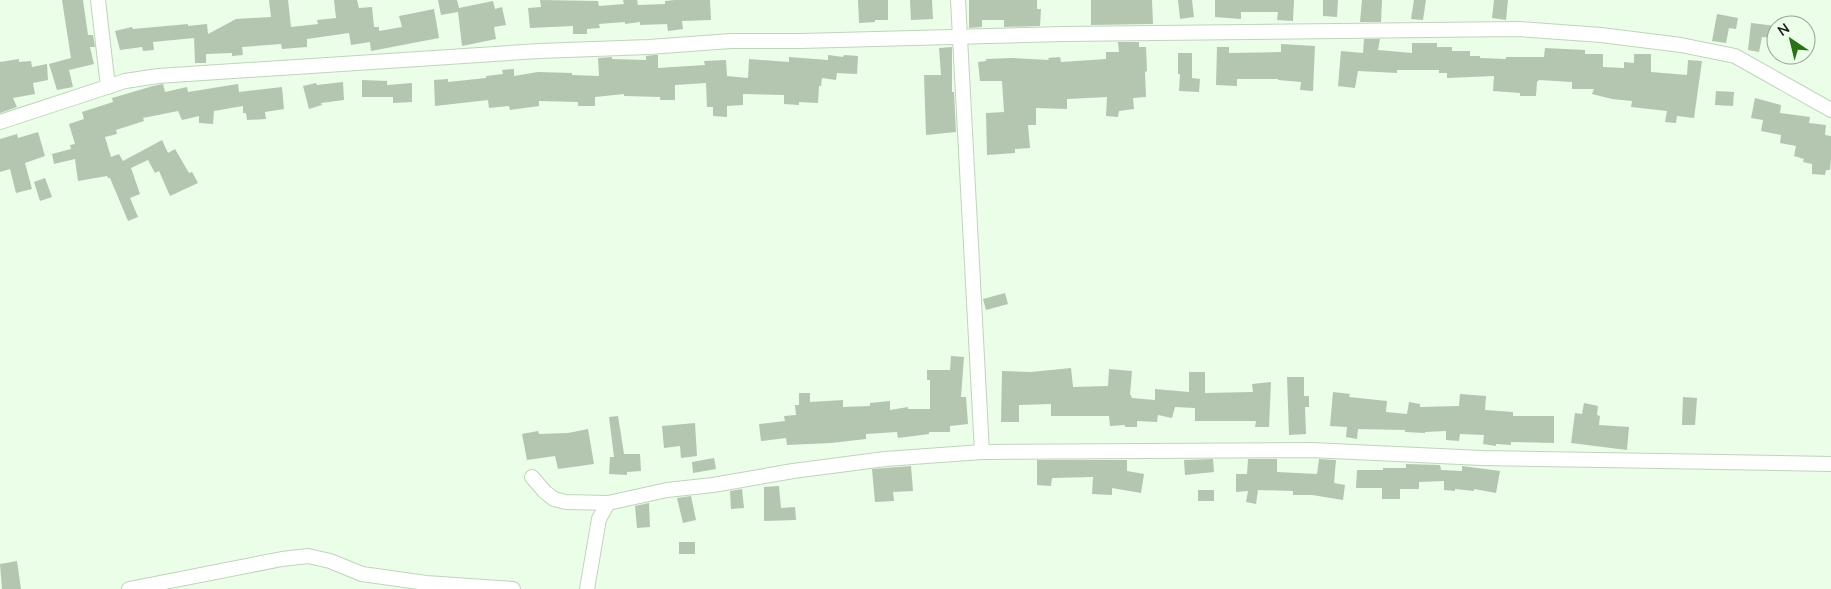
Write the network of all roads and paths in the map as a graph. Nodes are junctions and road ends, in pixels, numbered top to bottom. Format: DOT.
graph roads {
  1 [pos="98,0"];
  2 [pos="958,0"];
  3 [pos="960,37"];
  4 [pos="108,86"];
  5 [pos="1831,110"];
  6 [pos="0,122"];
  7 [pos="982,452"];
  8 [pos="1831,464"];
  9 [pos="532,477"];
  10 [pos="608,503"];
  11 [pos="129,589"];
  12 [pos="513,589"];
  13 [pos="587,589"];
  1 -- 4 [label="street"];
  2 -- 3 [label="street"];
  3 -- 4 [label="street"];
  3 -- 5 [label="street"];
  3 -- 7 [label="street"];
  4 -- 6 [label="street"];
  7 -- 8 [label="street"];
  7 -- 10 [label="street"];
  9 -- 10 [label="street"];
  10 -- 13 [label="street"];
  11 -- 12 [label="street"];
}
